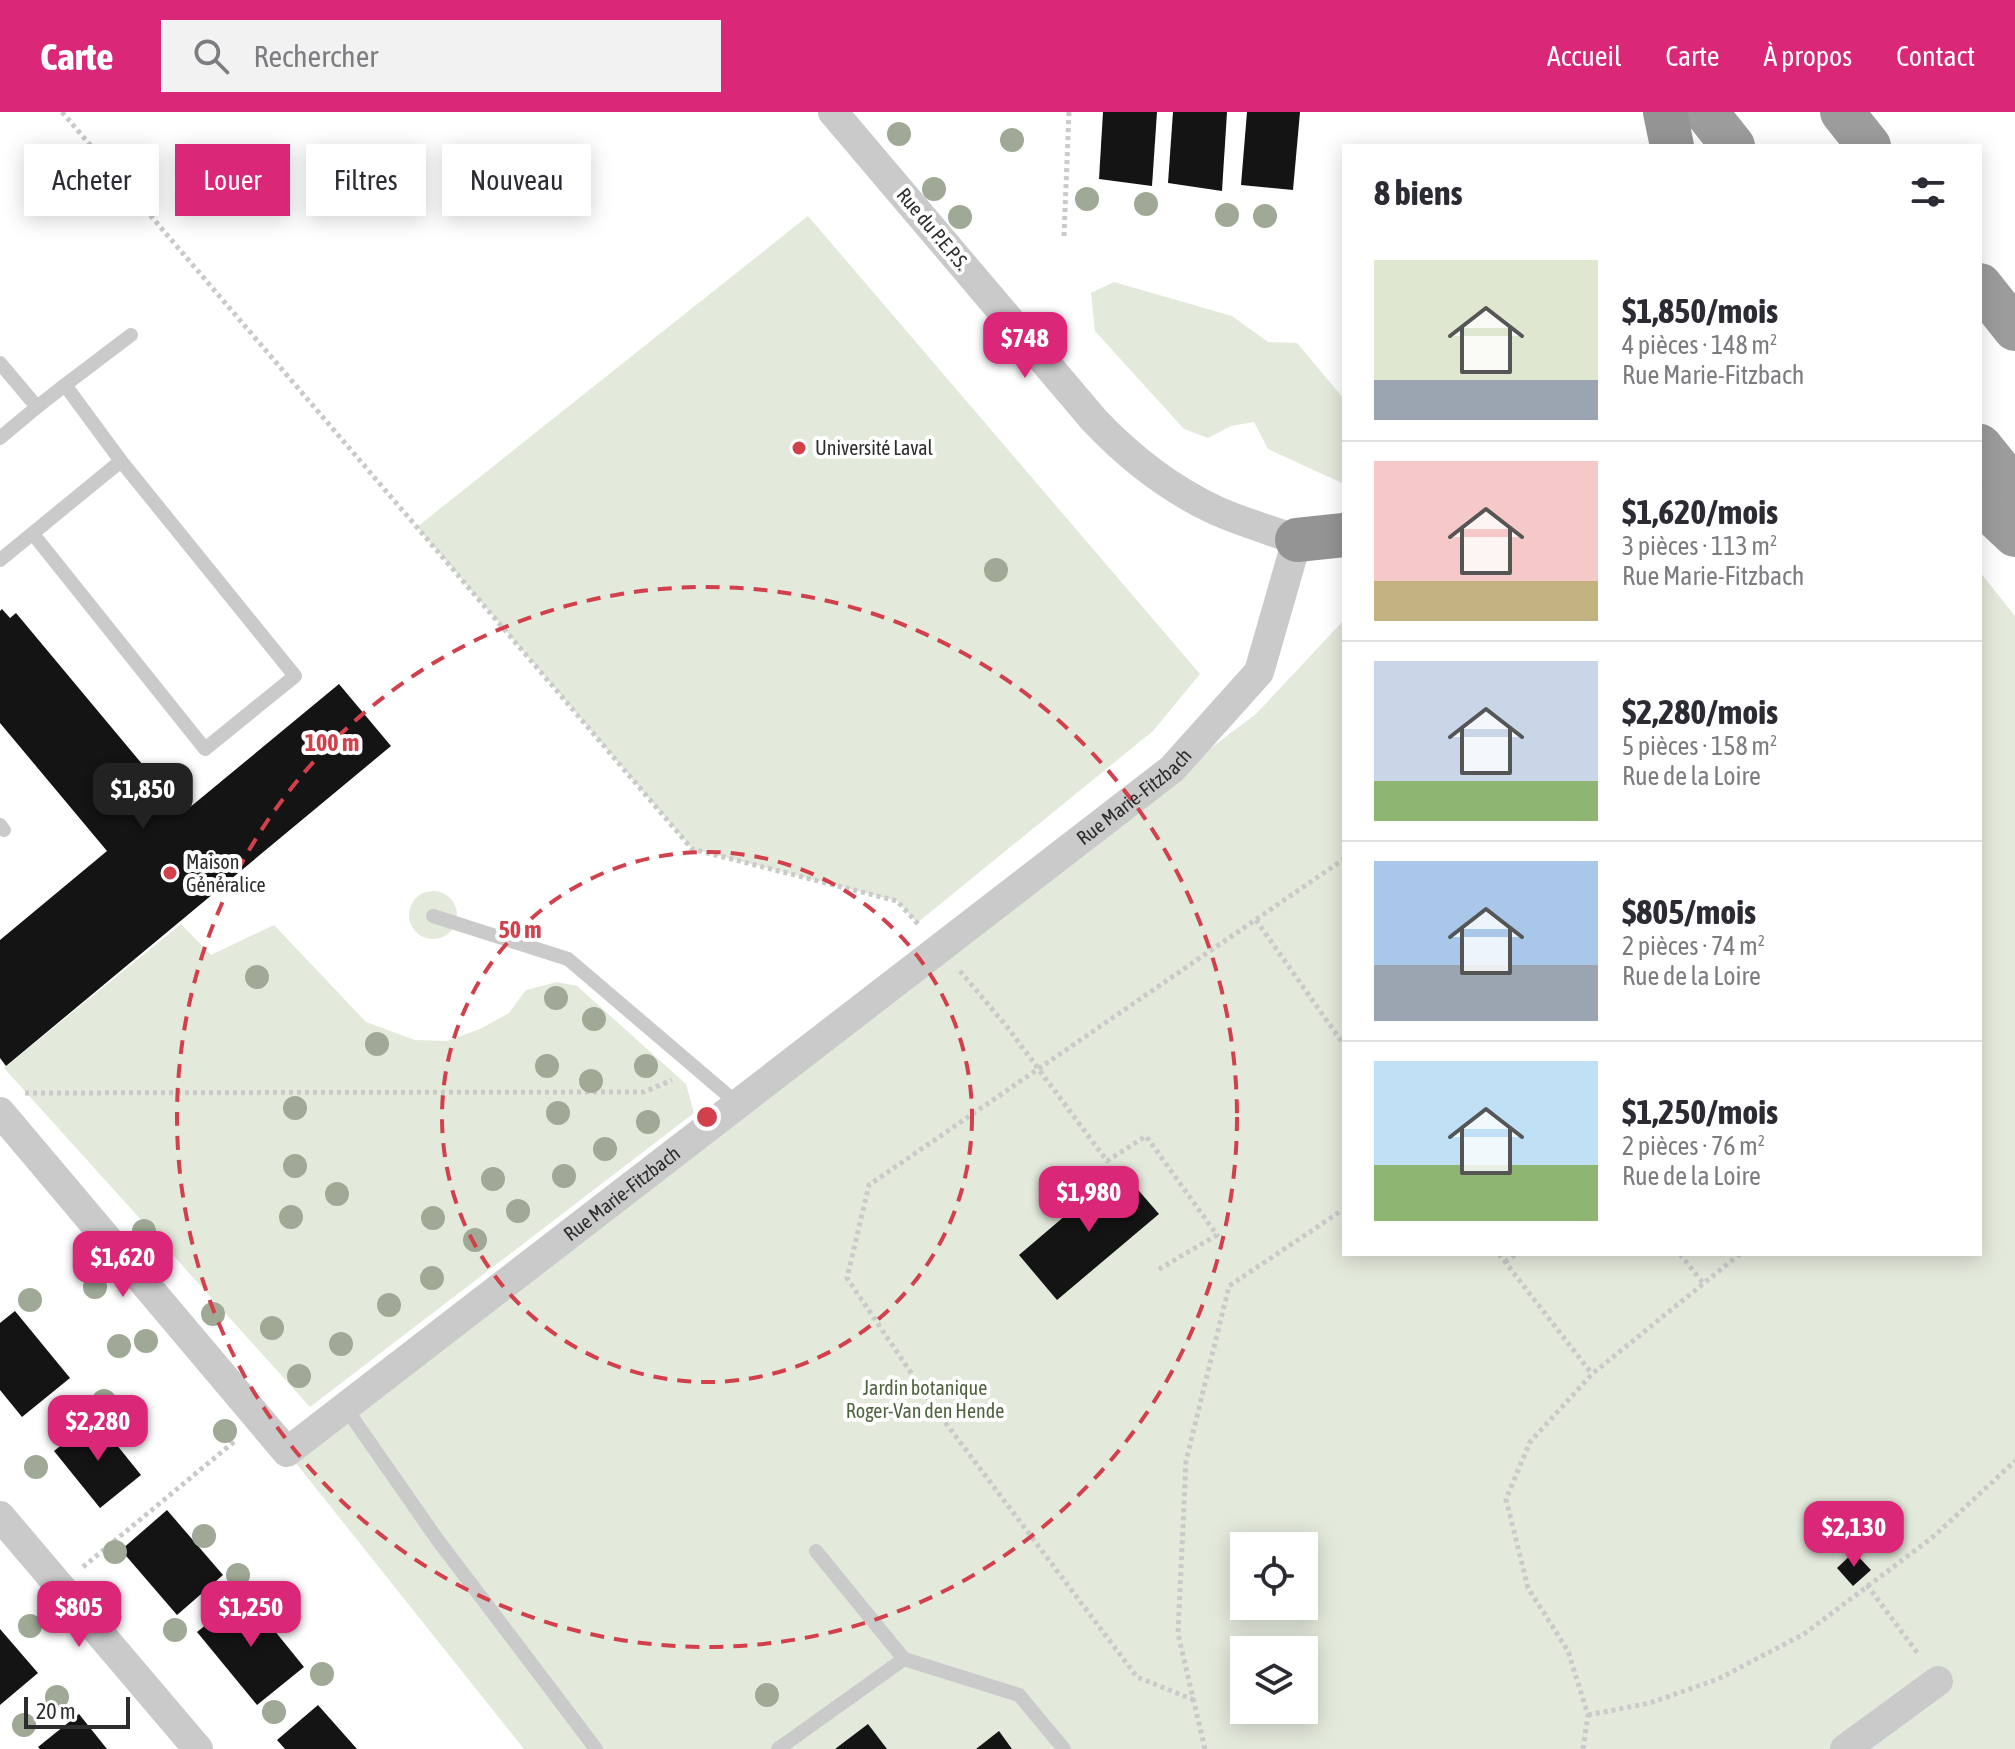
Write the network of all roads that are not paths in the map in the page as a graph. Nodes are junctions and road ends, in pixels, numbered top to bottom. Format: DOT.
graph roads {
  1 [pos="833,112"];
  2 [pos="1665,112"];
  3 [pos="1706,112"];
  4 [pos="1842,112"];
  5 [pos="1672,144"];
  6 [pos="1731,144"];
  7 [pos="1867,144"];
  8 [pos="1982,288"];
  9 [pos="2015,329"];
  10 [pos="131,335"];
  11 [pos="0,363"];
  12 [pos="65,385"];
  13 [pos="37,407"];
  14 [pos="0,438"];
  15 [pos="1982,448"];
  16 [pos="121,461"];
  17 [pos="2015,489"];
  18 [pos="1982,504"];
  19 [pos="33,534"];
  20 [pos="1342,535"];
  21 [pos="2015,535"];
  22 [pos="1297,540"];
  23 [pos="1342,556"];
  24 [pos="0,560"];
  25 [pos="433,916"];
  26 [pos="8,1103"];
  27 [pos="738,1104"];
  28 [pos="345,1407"];
  29 [pos="0,1516"];
  30 [pos="816,1551"];
  31 [pos="904,1659"];
  32 [pos="1938,1681"];
  33 [pos="198,1749"];
  34 [pos="596,1749"];
  35 [pos="778,1749"];
  36 [pos="1064,1749"];
  37 [pos="1845,1749"];
  1 -- 22 [label="street, Rue du P.E.P.S."];
  2 -- 5 [label="highway"];
  3 -- 6 [label="highway"];
  4 -- 7 [label="highway"];
  8 -- 9 [label="highway"];
  10 -- 12 [label="lane"];
  11 -- 13 [label="lane"];
  12 -- 13 [label="lane"];
  12 -- 16 [label="lane"];
  13 -- 14 [label="lane"];
  15 -- 17 [label="highway"];
  16 -- 19 [label="lane"];
  16 -- 19 [label="lane"];
  18 -- 21 [label="highway"];
  19 -- 24 [label="lane"];
  20 -- 22 [label="highway"];
  22 -- 23 [label="highway"];
  22 -- 27 [label="street, Rue Marie-Fitzbach"];
  25 -- 27 [label="lane"];
  26 -- 28 [label="street, Rue Marie-Fitzbach"];
  27 -- 28 [label="street, Rue Marie-Fitzbach"];
  28 -- 34 [label="lane"];
  29 -- 33 [label="street"];
  30 -- 31 [label="lane"];
  31 -- 35 [label="lane"];
  31 -- 36 [label="lane"];
  32 -- 37 [label="street"];
}
